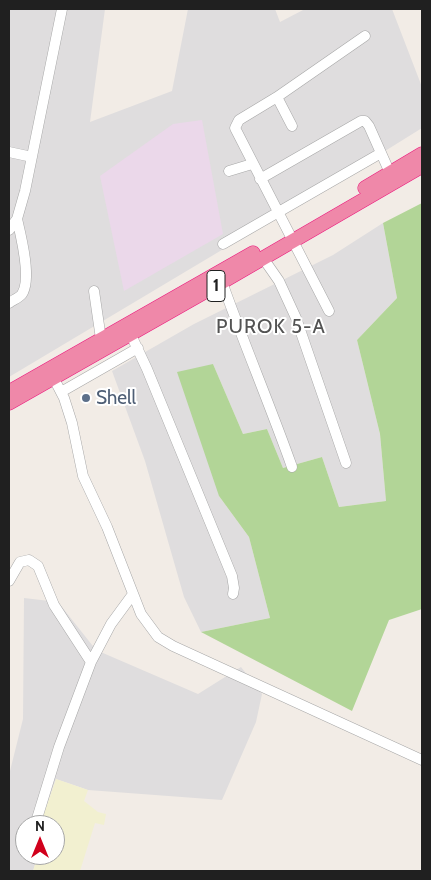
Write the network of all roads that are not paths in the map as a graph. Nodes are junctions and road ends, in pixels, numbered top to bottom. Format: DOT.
graph roads {
  1 [pos="62,9"];
  2 [pos="365,36"];
  3 [pos="277,97"];
  4 [pos="292,126"];
  5 [pos="9,152"];
  6 [pos="381,153"];
  7 [pos="422,154"];
  8 [pos="32,157"];
  9 [pos="252,164"];
  10 [pos="422,166"];
  11 [pos="229,171"];
  12 [pos="390,173"];
  13 [pos="260,179"];
  14 [pos="278,213"];
  15 [pos="17,219"];
  16 [pos="9,230"];
  17 [pos="290,237"];
  18 [pos="223,244"];
  19 [pos="263,258"];
  20 [pos="222,282"];
  21 [pos="94,291"];
  22 [pos="9,303"];
  23 [pos="329,311"];
  24 [pos="131,335"];
  25 [pos="101,339"];
  26 [pos="138,348"];
  27 [pos="51,373"];
  28 [pos="9,392"];
  29 [pos="61,392"];
  30 [pos="9,403"];
  31 [pos="346,463"];
  32 [pos="292,467"];
  33 [pos="9,582"];
  34 [pos="133,594"];
  35 [pos="233,594"];
  36 [pos="91,662"];
  37 [pos="422,760"];
  38 [pos="38,815"];
  1 -- 8 [label="street"];
  2 -- 3 [label="street"];
  3 -- 4 [label="street"];
  3 -- 9 [label="street"];
  5 -- 8 [label="street"];
  6 -- 12 [label="street"];
  6 -- 13 [label="street"];
  6 -- 14 [label="street"];
  7 -- 12 [label="highway, 1"];
  8 -- 15 [label="street"];
  9 -- 11 [label="street"];
  9 -- 13 [label="street"];
  10 -- 17 [label="highway, 1"];
  12 -- 17 [label="highway, 1"];
  13 -- 14 [label="street"];
  14 -- 17 [label="street"];
  14 -- 18 [label="street"];
  15 -- 16 [label="street"];
  15 -- 22 [label="street"];
  17 -- 19 [label="highway, 1"];
  17 -- 23 [label="street"];
  17 -- 25 [label="highway, 1"];
  19 -- 20 [label="highway, 1"];
  19 -- 31 [label="street"];
  20 -- 24 [label="highway, 1"];
  20 -- 32 [label="street"];
  21 -- 25 [label="street"];
  24 -- 26 [label="street"];
  24 -- 27 [label="highway, 1"];
  25 -- 27 [label="highway, 1"];
  26 -- 29 [label="street"];
  26 -- 35 [label="street"];
  27 -- 28 [label="highway, 1"];
  27 -- 29 [label="street"];
  27 -- 30 [label="highway, 1"];
  29 -- 34 [label="street"];
  33 -- 36 [label="street"];
  34 -- 36 [label="street"];
  34 -- 37 [label="street"];
  36 -- 38 [label="street"];
}
